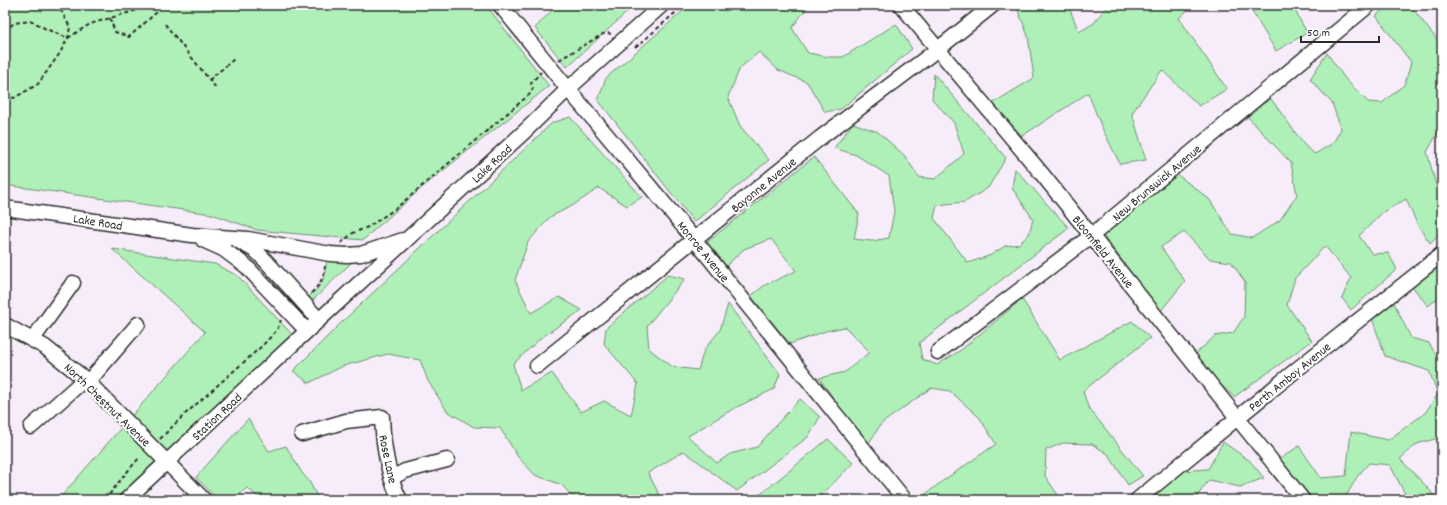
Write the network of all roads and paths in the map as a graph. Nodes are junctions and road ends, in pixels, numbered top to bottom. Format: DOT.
graph roads {
  1 [pos="58,5"];
  2 [pos="148,5"];
  3 [pos="500,5"];
  4 [pos="662,5"];
  5 [pos="684,5"];
  6 [pos="901,5"];
  7 [pos="993,5"];
  8 [pos="1370,5"];
  9 [pos="156,12"];
  10 [pos="110,18"];
  11 [pos="165,24"];
  12 [pos="5,32"];
  13 [pos="615,37"];
  14 [pos="68,38"];
  15 [pos="630,47"];
  16 [pos="938,49"];
  17 [pos="234,59"];
  18 [pos="556,61"];
  19 [pos="542,70"];
  20 [pos="209,80"];
  21 [pos="217,88"];
  22 [pos="568,89"];
  23 [pos="5,96"];
  24 [pos="5,208"];
  25 [pos="192,235"];
  26 [pos="1091,236"];
  27 [pos="411,237"];
  28 [pos="235,239"];
  29 [pos="694,239"];
  30 [pos="338,245"];
  31 [pos="1442,254"];
  32 [pos="325,265"];
  33 [pos="73,283"];
  34 [pos="309,294"];
  35 [pos="282,316"];
  36 [pos="318,320"];
  37 [pos="138,324"];
  38 [pos="5,325"];
  39 [pos="307,331"];
  40 [pos="33,339"];
  41 [pos="938,352"];
  42 [pos="537,366"];
  43 [pos="86,380"];
  44 [pos="1237,418"];
  45 [pos="31,427"];
  46 [pos="302,434"];
  47 [pos="160,439"];
  48 [pos="139,458"];
  49 [pos="447,460"];
  50 [pos="168,462"];
  51 [pos="391,478"];
  52 [pos="105,500"];
  53 [pos="126,500"];
  54 [pos="204,500"];
  55 [pos="400,500"];
  56 [pos="905,500"];
  57 [pos="1137,500"];
  58 [pos="1303,500"];
  1 -- 14 [label="path"];
  2 -- 10 [label="path"];
  3 -- 22 [label="street, Monroe Avenue"];
  4 -- 22 [label="street, Lake Road"];
  5 -- 15 [label="path"];
  6 -- 16 [label="street, Bloomfield Avenue"];
  7 -- 16 [label="street, Bayonne Avenue"];
  8 -- 26 [label="street, New Brunswick Avenue"];
  9 -- 10 [label="path"];
  10 -- 14 [label="path"];
  11 -- 20 [label="path"];
  12 -- 14 [label="path"];
  13 -- 18 [label="path"];
  14 -- 23 [label="path"];
  16 -- 26 [label="street, Bloomfield Avenue"];
  16 -- 29 [label="street, Bayonne Avenue"];
  17 -- 20 [label="path"];
  19 -- 30 [label="path"];
  20 -- 21 [label="path"];
  22 -- 27 [label="street, Lake Road"];
  22 -- 29 [label="street, Monroe Avenue"];
  24 -- 25 [label="street, Lake Road"];
  25 -- 28 [label="street, Lake Road"];
  25 -- 39 [label="street, Lake Road"];
  26 -- 41 [label="street, New Brunswick Avenue"];
  26 -- 44 [label="street, Bloomfield Avenue"];
  27 -- 28 [label="street"];
  27 -- 36 [label="street, Lake Road"];
  28 -- 36 [label="street, Lake Road"];
  29 -- 42 [label="street, Bayonne Avenue"];
  29 -- 56 [label="street, Monroe Avenue"];
  31 -- 44 [label="street, Perth Amboy Avenue"];
  32 -- 34 [label="path"];
  33 -- 40 [label="street"];
  35 -- 47 [label="path"];
  36 -- 39 [label="street, Lake Road"];
  37 -- 43 [label="street"];
  38 -- 40 [label="street, North Chestnut Avenue"];
  39 -- 50 [label="street, Station Road"];
  40 -- 43 [label="street, North Chestnut Avenue"];
  43 -- 45 [label="street"];
  43 -- 50 [label="street, North Chestnut Avenue"];
  44 -- 57 [label="street, Perth Amboy Avenue"];
  44 -- 58 [label="street, Bloomfield Avenue"];
  46 -- 51 [label="street, Rose Lane"];
  48 -- 52 [label="path"];
  49 -- 51 [label="street"];
  50 -- 53 [label="street, Station Road"];
  50 -- 54 [label="street, North Chestnut Avenue"];
  51 -- 55 [label="street, Rose Lane"];
}
